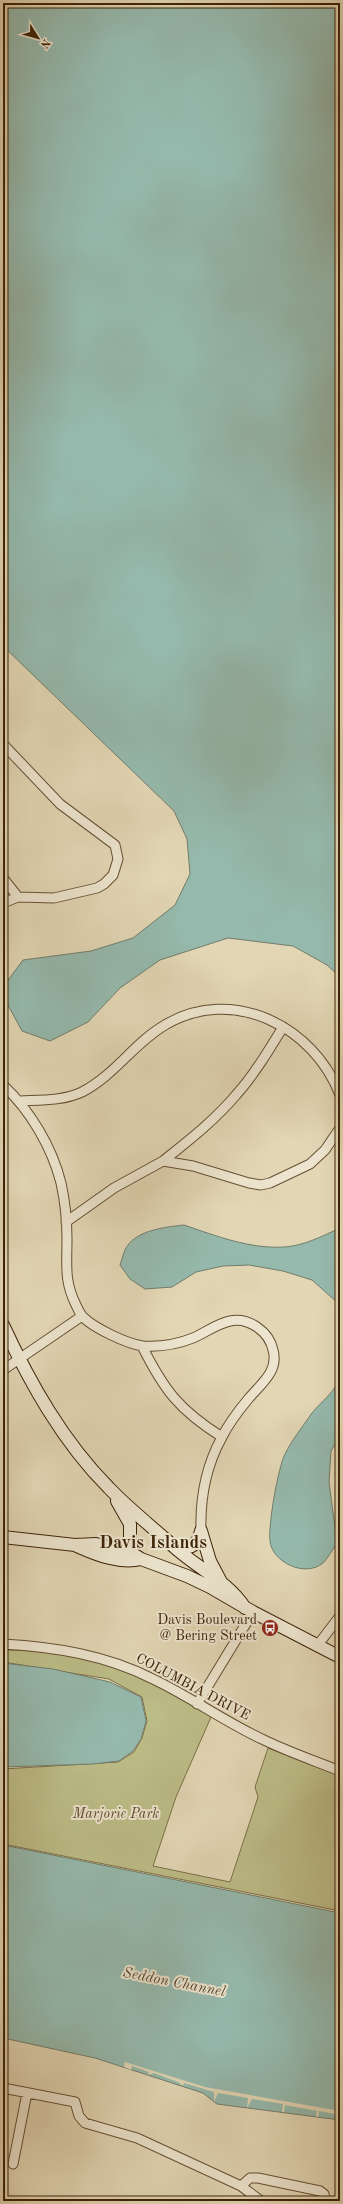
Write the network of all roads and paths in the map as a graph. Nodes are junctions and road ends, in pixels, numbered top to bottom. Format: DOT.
graph roads {
  1 [pos="3,744"];
  2 [pos="3,878"];
  3 [pos="18,897"];
  4 [pos="3,903"];
  5 [pos="283,1026"];
  6 [pos="3,1085"];
  7 [pos="340,1095"];
  8 [pos="20,1101"];
  9 [pos="340,1128"];
  10 [pos="163,1161"];
  11 [pos="66,1222"];
  12 [pos="82,1316"];
  13 [pos="3,1325"];
  14 [pos="142,1346"];
  15 [pos="19,1360"];
  16 [pos="3,1370"];
  17 [pos="222,1437"];
  18 [pos="109,1488"];
  19 [pos="201,1531"];
  20 [pos="3,1537"];
  21 [pos="75,1545"];
  22 [pos="172,1545"];
  23 [pos="130,1552"];
  24 [pos="141,1559"];
  25 [pos="223,1584"];
  26 [pos="249,1610"];
  27 [pos="340,1616"];
  28 [pos="3,1644"];
  29 [pos="317,1646"];
  30 [pos="340,1657"];
  31 [pos="197,1704"];
  32 [pos="340,1771"];
  33 [pos="3,2088"];
  34 [pos="27,2093"];
  35 [pos="13,2164"];
  36 [pos="241,2186"];
  37 [pos="261,2201"];
  38 [pos="326,2201"];
  1 -- 3 [label="street"];
  2 -- 3 [label="street"];
  3 -- 4 [label="street"];
  5 -- 7 [label="street"];
  5 -- 8 [label="street"];
  5 -- 10 [label="street"];
  6 -- 8 [label="street"];
  8 -- 11 [label="street"];
  9 -- 10 [label="street"];
  10 -- 11 [label="street"];
  11 -- 12 [label="street"];
  12 -- 14 [label="street"];
  12 -- 15 [label="street"];
  13 -- 15 [label="street"];
  14 -- 17 [label="street"];
  14 -- 17 [label="street"];
  15 -- 16 [label="street"];
  15 -- 18 [label="street"];
  17 -- 19 [label="street"];
  18 -- 22 [label="street"];
  18 -- 23 [label="street"];
  19 -- 22 [label="street"];
  19 -- 25 [label="street"];
  20 -- 21 [label="street"];
  21 -- 23 [label="street"];
  21 -- 24 [label="street"];
  22 -- 25 [label="street"];
  23 -- 24 [label="street"];
  24 -- 26 [label="street"];
  25 -- 26 [label="street"];
  26 -- 29 [label="street"];
  26 -- 31 [label="street"];
  27 -- 29 [label="street"];
  28 -- 31 [label="street, COLUMBIA DRIVE"];
  29 -- 30 [label="street"];
  31 -- 32 [label="street, COLUMBIA DRIVE"];
  33 -- 34 [label="street"];
  34 -- 35 [label="street"];
  34 -- 36 [label="street"];
  36 -- 37 [label="street"];
  36 -- 38 [label="street"];
}
